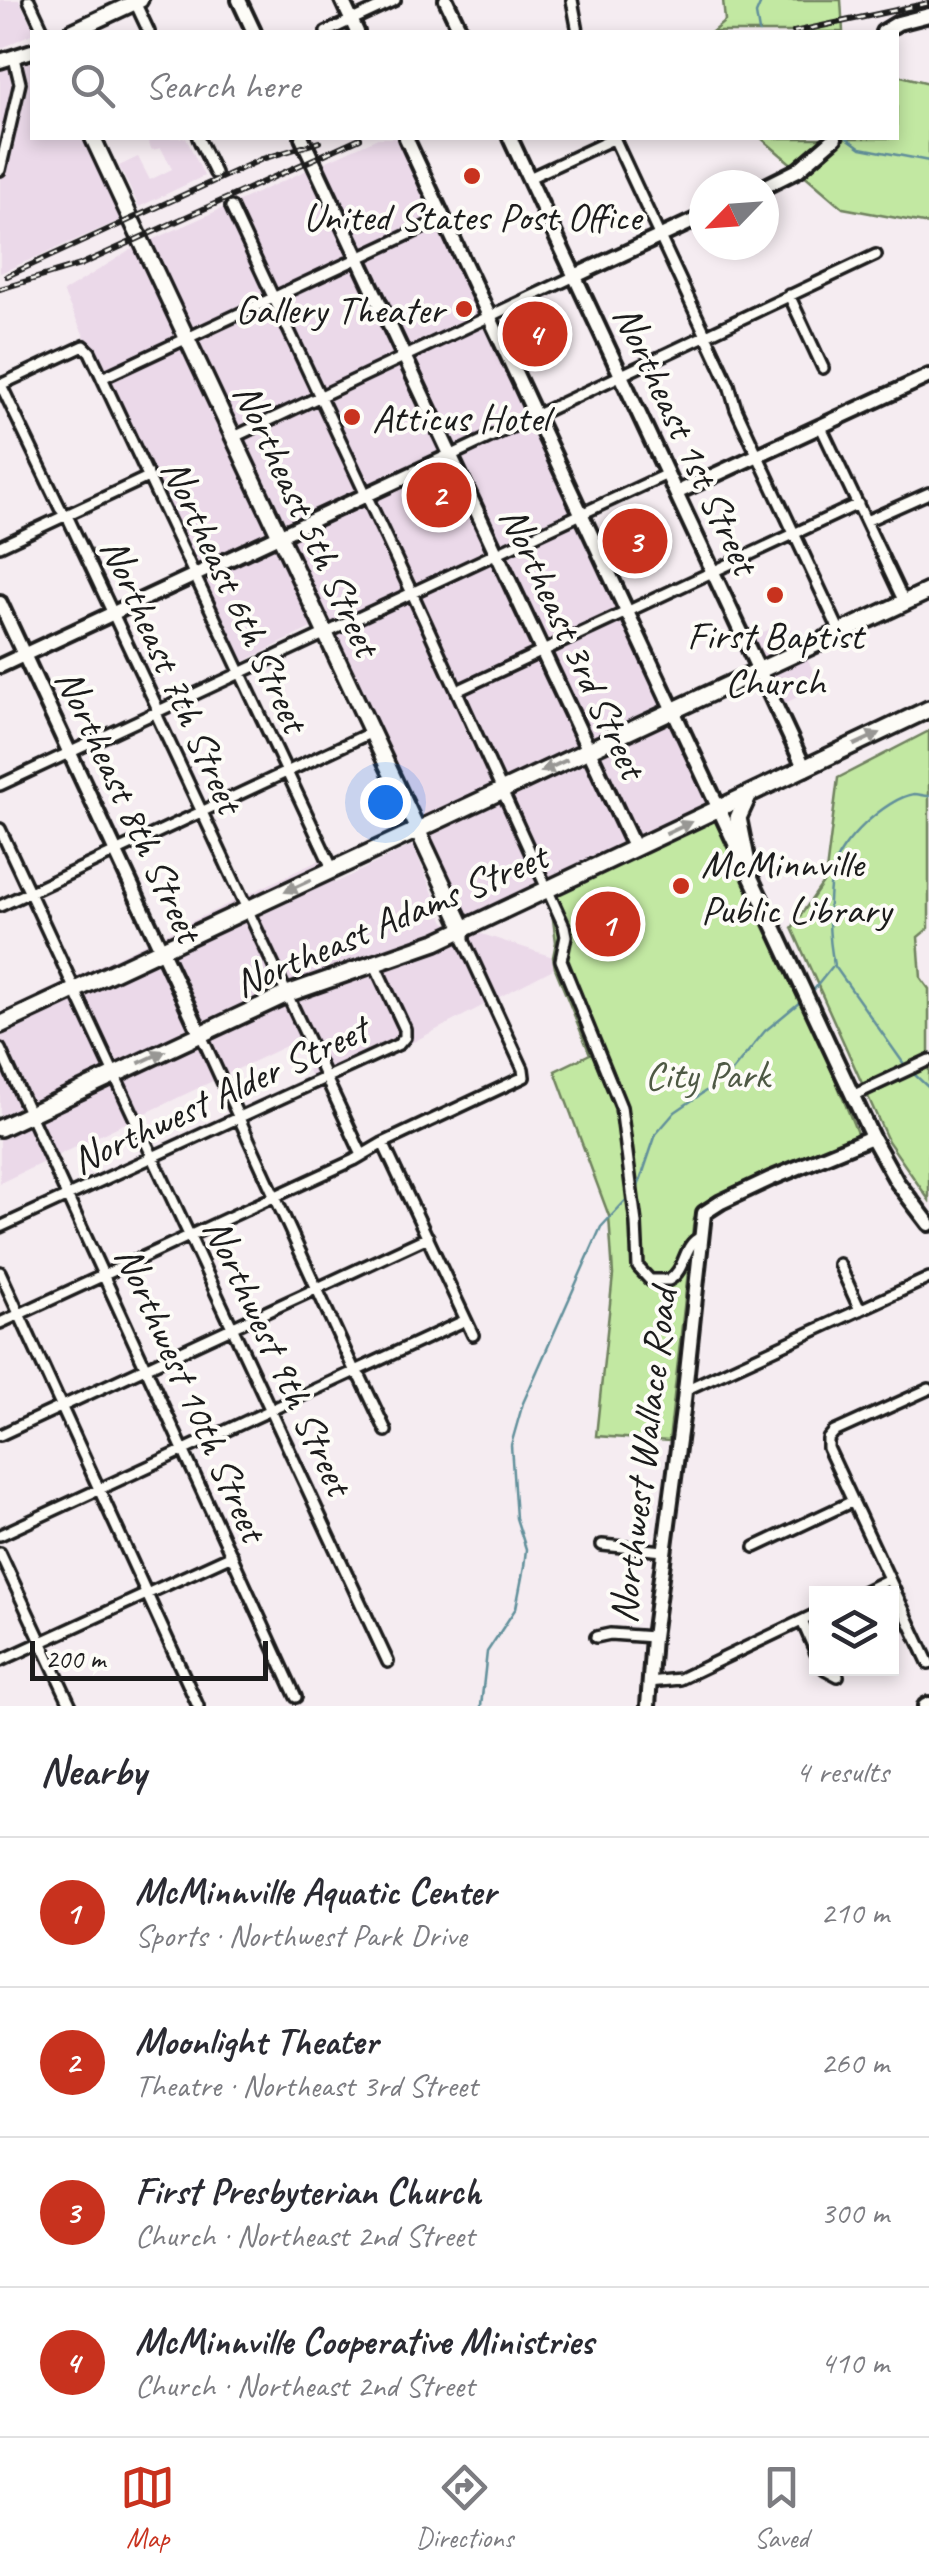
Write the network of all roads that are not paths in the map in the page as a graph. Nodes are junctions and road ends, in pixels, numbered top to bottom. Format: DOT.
graph roads {
  1 [pos="29,0"];
  2 [pos="238,0"];
  3 [pos="342,0"];
  4 [pos="396,0"];
  5 [pos="446,0"];
  6 [pos="572,0"];
  7 [pos="136,1"];
  8 [pos="929,15"];
  9 [pos="354,26"];
  10 [pos="43,30"];
  11 [pos="74,30"];
  12 [pos="147,30"];
  13 [pos="253,30"];
  14 [pos="460,30"];
  15 [pos="578,30"];
  16 [pos="886,30"];
  17 [pos="7,59"];
  18 [pos="20,75"];
  19 [pos="30,78"];
  20 [pos="97,140"];
  21 [pos="199,140"];
  22 [pos="303,140"];
  23 [pos="407,140"];
  24 [pos="511,140"];
  25 [pos="610,140"];
  26 [pos="615,140"];
  27 [pos="833,140"];
  28 [pos="0,170"];
  29 [pos="215,173"];
  30 [pos="529,178"];
  31 [pos="779,180"];
  32 [pos="231,207"];
  33 [pos="444,218"];
  34 [pos="689,223"];
  35 [pos="660,236"];
  36 [pos="876,255"];
  37 [pos="358,257"];
  38 [pos="575,276"];
  39 [pos="789,295"];
  40 [pos="273,297"];
  41 [pos="489,316"];
  42 [pos="706,334"];
  43 [pos="187,338"];
  44 [pos="404,357"];
  45 [pos="822,368"];
  46 [pos="621,376"];
  47 [pos="929,376"];
  48 [pos="102,378"];
  49 [pos="0,384"];
  50 [pos="319,396"];
  51 [pos="536,415"];
  52 [pos="821,426"];
  53 [pos="234,436"];
  54 [pos="450,456"];
  55 [pos="757,456"];
  56 [pos="667,474"];
  57 [pos="148,477"];
  58 [pos="929,492"];
  59 [pos="676,493"];
  60 [pos="366,495"];
  61 [pos="858,504"];
  62 [pos="582,514"];
  63 [pos="65,515"];
  64 [pos="866,521"];
  65 [pos="794,534"];
  66 [pos="280,535"];
  67 [pos="0,546"];
  68 [pos="496,554"];
  69 [pos="714,572"];
  70 [pos="195,575"];
  71 [pos="929,591"];
  72 [pos="412,593"];
  73 [pos="904,602"];
  74 [pos="0,603"];
  75 [pos="628,612"];
  76 [pos="113,613"];
  77 [pos="840,632"];
  78 [pos="325,633"];
  79 [pos="542,651"];
  80 [pos="24,654"];
  81 [pos="0,666"];
  82 [pos="759,670"];
  83 [pos="240,673"];
  84 [pos="458,691"];
  85 [pos="929,709"];
  86 [pos="674,710"];
  87 [pos="157,712"];
  88 [pos="372,732"];
  89 [pos="589,750"];
  90 [pos="70,753"];
  91 [pos="805,769"];
  92 [pos="286,772"];
  93 [pos="0,785"];
  94 [pos="504,790"];
  95 [pos="748,796"];
  96 [pos="720,809"];
  97 [pos="202,811"];
  98 [pos="0,830"];
  99 [pos="418,830"];
  100 [pos="635,849"];
  101 [pos="116,851"];
  102 [pos="748,868"];
  103 [pos="333,870"];
  104 [pos="549,889"];
  105 [pos="29,892"];
  106 [pos="0,906"];
  107 [pos="248,910"];
  108 [pos="464,929"];
  109 [pos="162,949"];
  110 [pos="374,963"];
  111 [pos="75,990"];
  112 [pos="287,994"];
  113 [pos="0,1025"];
  114 [pos="201,1034"];
  115 [pos="0,1049"];
  116 [pos="929,1060"];
  117 [pos="114,1075"];
  118 [pos="326,1078"];
  119 [pos="852,1096"];
  120 [pos="30,1114"];
  121 [pos="239,1117"];
  122 [pos="0,1128"];
  123 [pos="872,1137"];
  124 [pos="384,1143"];
  125 [pos="362,1156"];
  126 [pos="153,1157"];
  127 [pos="69,1196"];
  128 [pos="277,1196"];
  129 [pos="929,1224"];
  130 [pos="0,1227"];
  131 [pos="190,1236"];
  132 [pos="428,1237"];
  133 [pos="702,1238"];
  134 [pos="838,1264"];
  135 [pos="0,1272"];
  136 [pos="104,1276"];
  137 [pos="929,1278"];
  138 [pos="318,1289"];
  139 [pos="860,1310"];
  140 [pos="18,1315"];
  141 [pos="466,1320"];
  142 [pos="0,1323"];
  143 [pos="232,1328"];
  144 [pos="473,1335"];
  145 [pos="145,1367"];
  146 [pos="354,1372"];
  147 [pos="929,1389"];
  148 [pos="685,1390"];
  149 [pos="60,1408"];
  150 [pos="271,1410"];
  151 [pos="386,1431"];
  152 [pos="0,1435"];
  153 [pos="184,1450"];
  154 [pos="98,1490"];
  155 [pos="853,1502"];
  156 [pos="0,1535"];
  157 [pos="602,1545"];
  158 [pos="755,1548"];
  159 [pos="664,1551"];
  160 [pos="0,1553"];
  161 [pos="232,1554"];
  162 [pos="889,1579"];
  163 [pos="875,1586"];
  164 [pos="146,1594"];
  165 [pos="809,1618"];
  166 [pos="802,1621"];
  167 [pos="809,1636"];
  168 [pos="596,1637"];
  169 [pos="653,1637"];
  170 [pos="41,1642"];
  171 [pos="0,1661"];
  172 [pos="388,1662"];
  173 [pos="929,1664"];
  174 [pos="649,1682"];
  175 [pos="296,1698"];
  176 [pos="71,1706"];
  177 [pos="198,1706"];
  178 [pos="648,1706"];
  1 -- 10 [label="street"];
  2 -- 13 [label="street"];
  3 -- 9 [label="street"];
  4 -- 9 [label="street"];
  5 -- 14 [label="street"];
  6 -- 15 [label="street"];
  7 -- 11 [label="main road"];
  7 -- 12 [label="street"];
  8 -- 16 [label="street"];
  17 -- 18 [label="street"];
  18 -- 19 [label="street"];
  18 -- 28 [label="street"];
  20 -- 43 [label="main road, Northeast 5th Street"];
  21 -- 29 [label="street"];
  22 -- 37 [label="street, Northeast 3rd Street"];
  23 -- 33 [label="street"];
  24 -- 30 [label="street, Northeast 1st Street"];
  25 -- 30 [label="street"];
  26 -- 35 [label="street"];
  27 -- 31 [label="street"];
  30 -- 38 [label="street, Northeast 1st Street"];
  32 -- 40 [label="street"];
  33 -- 37 [label="street"];
  33 -- 41 [label="street"];
  34 -- 35 [label="street"];
  35 -- 38 [label="street"];
  35 -- 42 [label="street"];
  36 -- 39 [label="street"];
  37 -- 40 [label="street"];
  37 -- 44 [label="street, Northeast 3rd Street"];
  38 -- 41 [label="street"];
  38 -- 46 [label="street, Northeast 1st Street"];
  39 -- 42 [label="street"];
  39 -- 45 [label="street"];
  40 -- 43 [label="street"];
  40 -- 50 [label="street"];
  41 -- 44 [label="street"];
  41 -- 51 [label="street"];
  42 -- 46 [label="street"];
  42 -- 55 [label="street"];
  43 -- 48 [label="street"];
  43 -- 53 [label="main road, Northeast 5th Street"];
  44 -- 50 [label="street"];
  44 -- 54 [label="street, Northeast 3rd Street"];
  46 -- 51 [label="street"];
  46 -- 56 [label="street, Northeast 1st Street"];
  47 -- 52 [label="street"];
  48 -- 49 [label="street, Northeast 6th Street"];
  48 -- 57 [label="street, Northeast 6th Street"];
  49 -- 63 [label="street, Northeast 7th Street"];
  50 -- 53 [label="street"];
  50 -- 60 [label="street"];
  51 -- 54 [label="street"];
  51 -- 62 [label="street"];
  52 -- 55 [label="street"];
  52 -- 61 [label="street"];
  53 -- 66 [label="main road, Northeast 5th Street"];
  54 -- 60 [label="street"];
  54 -- 68 [label="street, Northeast 3rd Street"];
  55 -- 59 [label="street"];
  55 -- 65 [label="street"];
  56 -- 59 [label="street, Northeast 1st Street"];
  56 -- 62 [label="street"];
  57 -- 63 [label="street"];
  57 -- 70 [label="street, Northeast 6th Street"];
  58 -- 64 [label="street"];
  59 -- 69 [label="street, Northeast 1st Street"];
  60 -- 66 [label="street"];
  60 -- 72 [label="street"];
  61 -- 64 [label="street"];
  61 -- 65 [label="street"];
  62 -- 68 [label="street"];
  62 -- 75 [label="street"];
  63 -- 67 [label="street"];
  63 -- 76 [label="street, Northeast 7th Street"];
  64 -- 73 [label="street"];
  65 -- 69 [label="street"];
  65 -- 77 [label="street"];
  66 -- 70 [label="street"];
  66 -- 78 [label="main road, Northeast 5th Street"];
  68 -- 72 [label="street"];
  68 -- 79 [label="street, Northeast 3rd Street"];
  69 -- 75 [label="street"];
  69 -- 82 [label="street, Northeast 1st Street"];
  70 -- 76 [label="street"];
  70 -- 83 [label="street, Northeast 6th Street"];
  71 -- 73 [label="highway"];
  72 -- 78 [label="street"];
  72 -- 84 [label="street"];
  73 -- 77 [label="highway"];
  74 -- 80 [label="street, Northeast 8th Street"];
  75 -- 79 [label="street"];
  75 -- 86 [label="street"];
  76 -- 80 [label="street"];
  76 -- 87 [label="street, Northeast 7th Street"];
  77 -- 82 [label="highway"];
  78 -- 83 [label="street"];
  78 -- 88 [label="main road, Northeast 5th Street"];
  79 -- 84 [label="street"];
  79 -- 89 [label="street, Northeast 3rd Street"];
  80 -- 81 [label="street"];
  80 -- 90 [label="street, Northeast 8th Street"];
  82 -- 86 [label="highway"];
  82 -- 91 [label="street, Northeast 1st Street"];
  83 -- 87 [label="street"];
  83 -- 92 [label="street, Northeast 6th Street"];
  84 -- 94 [label="street"];
  91 -- 85 [label="highway, Northeast Adams Street, one-way"];
  86 -- 89 [label="highway"];
  86 -- 96 [label="street"];
  87 -- 90 [label="street"];
  87 -- 97 [label="street, Northeast 7th Street"];
  88 -- 92 [label="street"];
  88 -- 99 [label="main road, Northeast 5th Street"];
  89 -- 94 [label="highway, one-way"];
  89 -- 100 [label="street, Northeast 3rd Street"];
  90 -- 93 [label="street"];
  90 -- 101 [label="street, Northeast 8th Street"];
  91 -- 95 [label="highway, Northeast Adams Street"];
  92 -- 97 [label="street"];
  92 -- 103 [label="street, Northeast 6th Street"];
  94 -- 99 [label="highway"];
  94 -- 104 [label="street"];
  95 -- 96 [label="highway, Northeast Adams Street"];
  95 -- 102 [label="highway"];
  100 -- 96 [label="highway, Northeast Adams Street, one-way"];
  96 -- 102 [label="street"];
  97 -- 101 [label="street"];
  97 -- 107 [label="street, Northeast 7th Street"];
  98 -- 105 [label="street, Northwest 9th Street"];
  99 -- 103 [label="highway"];
  99 -- 108 [label="main road, Northeast 5th Street"];
  100 -- 104 [label="highway, Northeast Adams Street"];
  101 -- 105 [label="street"];
  101 -- 109 [label="street, Northeast 8th Street"];
  102 -- 119 [label="street"];
  103 -- 107 [label="highway, one-way"];
  104 -- 108 [label="highway, Northeast Adams Street"];
  104 -- 133 [label="street"];
  105 -- 106 [label="street"];
  105 -- 111 [label="street, Northwest 9th Street"];
  107 -- 109 [label="highway"];
  107 -- 112 [label="street, Northeast 7th Street"];
  108 -- 110 [label="highway, Northeast Adams Street"];
  108 -- 124 [label="street"];
  109 -- 111 [label="highway"];
  109 -- 114 [label="street, Northeast 8th Street"];
  110 -- 112 [label="highway, Northeast Adams Street"];
  110 -- 118 [label="street, Northwest Alder Street"];
  111 -- 113 [label="highway"];
  111 -- 117 [label="street, Northwest 9th Street"];
  112 -- 114 [label="highway, Northeast Adams Street"];
  112 -- 118 [label="street, Northeast 7th Street"];
  117 -- 114 [label="highway, Northeast Adams Street, one-way"];
  114 -- 121 [label="street"];
  115 -- 120 [label="street, Northwest 10th Street"];
  116 -- 119 [label="street"];
  117 -- 120 [label="highway, Northeast Adams Street"];
  117 -- 126 [label="street, Northwest 9th Street"];
  118 -- 121 [label="street, Northwest Alder Street"];
  118 -- 125 [label="street, Northeast 7th Street"];
  119 -- 123 [label="street"];
  120 -- 122 [label="highway, Northeast Adams Street"];
  120 -- 127 [label="street, Northwest 10th Street"];
  121 -- 126 [label="street, Northwest Alder Street"];
  121 -- 128 [label="street"];
  123 -- 129 [label="street"];
  123 -- 133 [label="street, Northwest Wallace Road"];
  124 -- 125 [label="street"];
  124 -- 132 [label="street"];
  125 -- 128 [label="street"];
  126 -- 127 [label="street, Northwest Alder Street"];
  126 -- 131 [label="street, Northwest 9th Street"];
  127 -- 130 [label="street, Northwest Alder Street"];
  127 -- 136 [label="street, Northwest 10th Street"];
  128 -- 131 [label="street"];
  128 -- 138 [label="street"];
  131 -- 136 [label="street"];
  131 -- 143 [label="street, Northwest 9th Street"];
  132 -- 138 [label="street"];
  132 -- 141 [label="street"];
  133 -- 148 [label="street, Northwest Wallace Road"];
  134 -- 139 [label="street"];
  135 -- 140 [label="street"];
  136 -- 140 [label="street"];
  136 -- 145 [label="street, Northwest 10th Street"];
  137 -- 139 [label="street"];
  138 -- 143 [label="street"];
  138 -- 146 [label="street"];
  139 -- 148 [label="street"];
  140 -- 142 [label="street"];
  140 -- 149 [label="street"];
  141 -- 144 [label="street"];
  141 -- 146 [label="street"];
  143 -- 145 [label="street"];
  143 -- 150 [label="street, Northwest 9th Street"];
  145 -- 149 [label="street"];
  145 -- 153 [label="street, Northwest 10th Street"];
  146 -- 150 [label="street"];
  146 -- 151 [label="street"];
  147 -- 155 [label="street"];
  148 -- 159 [label="street, Northwest Wallace Road"];
  149 -- 152 [label="street"];
  149 -- 154 [label="street"];
  150 -- 153 [label="street"];
  150 -- 172 [label="street, Northwest 9th Street"];
  153 -- 154 [label="street"];
  153 -- 161 [label="street, Northwest 10th Street"];
  154 -- 156 [label="street"];
  154 -- 164 [label="street"];
  155 -- 158 [label="street"];
  155 -- 162 [label="street"];
  157 -- 159 [label="street"];
  159 -- 169 [label="street, Northwest Wallace Road"];
  160 -- 170 [label="street"];
  161 -- 164 [label="street"];
  161 -- 175 [label="street, Northwest 10th Street"];
  162 -- 163 [label="street"];
  162 -- 173 [label="street"];
  164 -- 170 [label="street"];
  164 -- 177 [label="street"];
  165 -- 166 [label="street"];
  166 -- 167 [label="street"];
  166 -- 174 [label="street"];
  168 -- 169 [label="street"];
  169 -- 174 [label="street, Northwest Wallace Road"];
  170 -- 171 [label="street"];
  170 -- 176 [label="street"];
  174 -- 178 [label="street, Northwest Wallace Road"];
}
